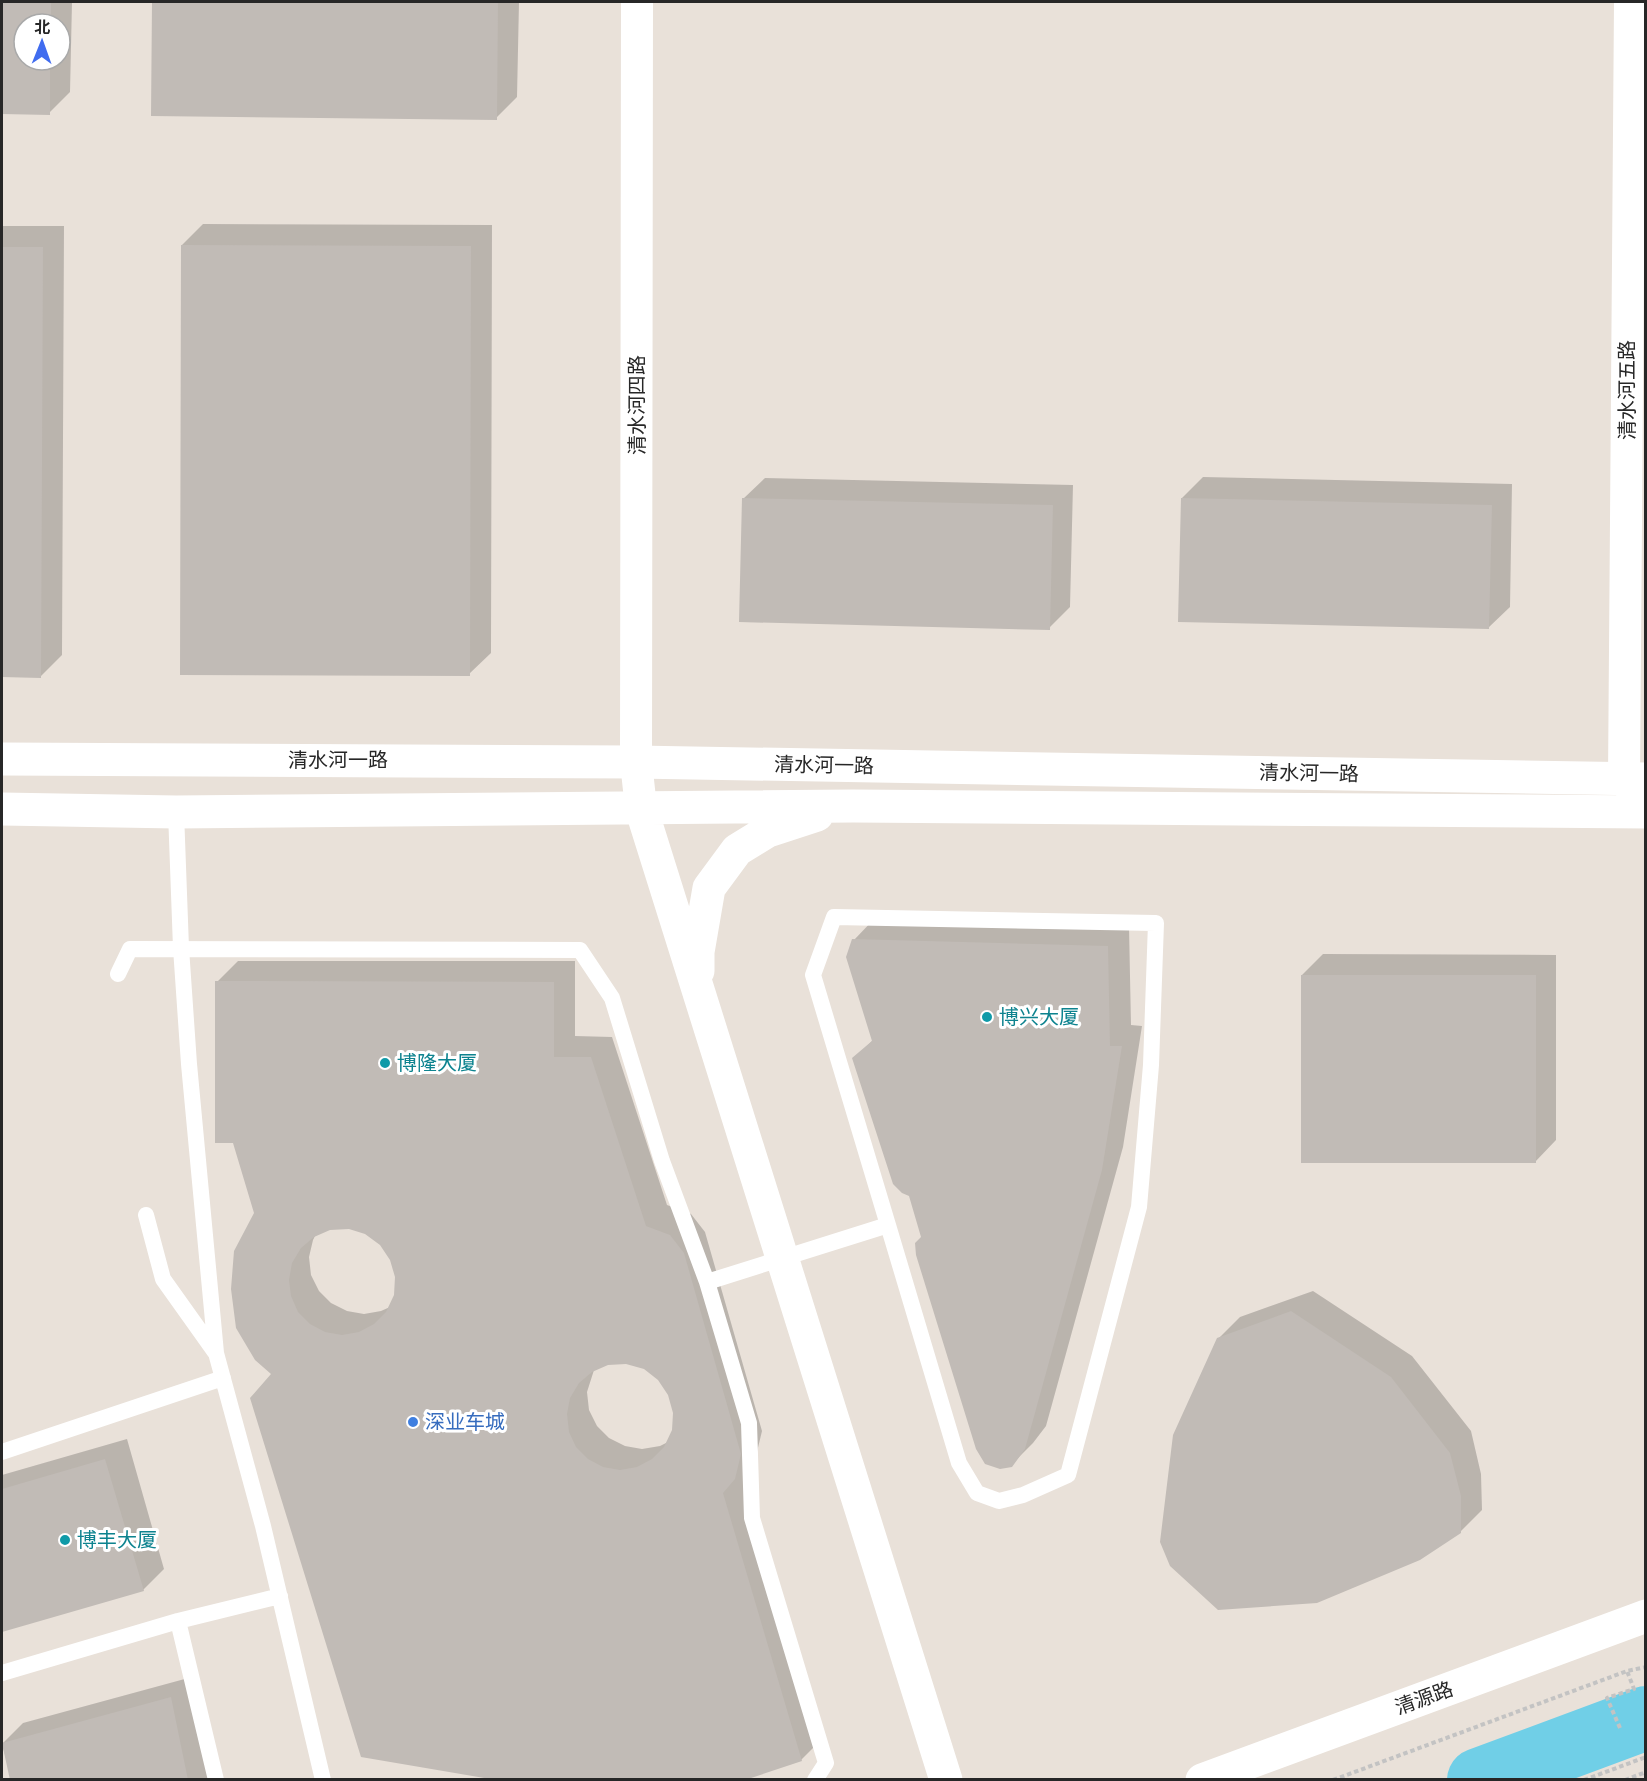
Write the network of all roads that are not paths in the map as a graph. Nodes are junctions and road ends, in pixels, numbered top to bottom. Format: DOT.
graph roads {
  1 [pos="637,2"];
  2 [pos="1630,2"];
  3 [pos="2,759"];
  4 [pos="636,762"];
  5 [pos="1635,779"];
  6 [pos="853,806"];
  7 [pos="2,808"];
  8 [pos="640,808"];
  9 [pos="1646,811"];
  10 [pos="176,812"];
  11 [pos="181,948"];
  12 [pos="118,974"];
  13 [pos="700,994"];
  14 [pos="146,1215"];
  15 [pos="888,1226"];
  16 [pos="783,1258"];
  17 [pos="707,1282"];
  18 [pos="216,1353"];
  19 [pos="223,1378"];
  20 [pos="2,1452"];
  21 [pos="280,1596"];
  22 [pos="1646,1616"];
  23 [pos="178,1621"];
  24 [pos="1646,1635"];
  25 [pos="2,1674"];
  26 [pos="216,1779"];
  27 [pos="323,1779"];
  28 [pos="815,1779"];
  29 [pos="946,1779"];
  30 [pos="1202,1779"];
  31 [pos="1252,1779"];
  1 -- 4 [label="street, 清水河四路"];
  2 -- 5 [label="street, 清水河五路"];
  3 -- 4 [label="street, 清水河一路"];
  4 -- 5 [label="street, 清水河一路"];
  4 -- 8 [label="street, 清水河四路"];
  5 -- 9 [label="street"];
  6 -- 8 [label="street, 清水河一路"];
  6 -- 9 [label="street, 清水河一路"];
  6 -- 13 [label="street"];
  7 -- 10 [label="street, 清水河一路"];
  8 -- 10 [label="street, 清水河一路"];
  8 -- 13 [label="street"];
  10 -- 11 [label="lane"];
  11 -- 12 [label="lane"];
  11 -- 17 [label="lane"];
  11 -- 18 [label="lane"];
  13 -- 16 [label="street"];
  14 -- 18 [label="lane"];
  15 -- 15 [label="lane"];
  15 -- 16 [label="lane"];
  16 -- 17 [label="lane"];
  16 -- 29 [label="street"];
  17 -- 28 [label="lane"];
  18 -- 19 [label="lane"];
  19 -- 20 [label="lane"];
  19 -- 21 [label="lane"];
  21 -- 23 [label="lane"];
  21 -- 27 [label="lane"];
  22 -- 30 [label="street, 清源路"];
  23 -- 25 [label="lane"];
  23 -- 26 [label="lane"];
  24 -- 31 [label="street, 清源路"];
}
